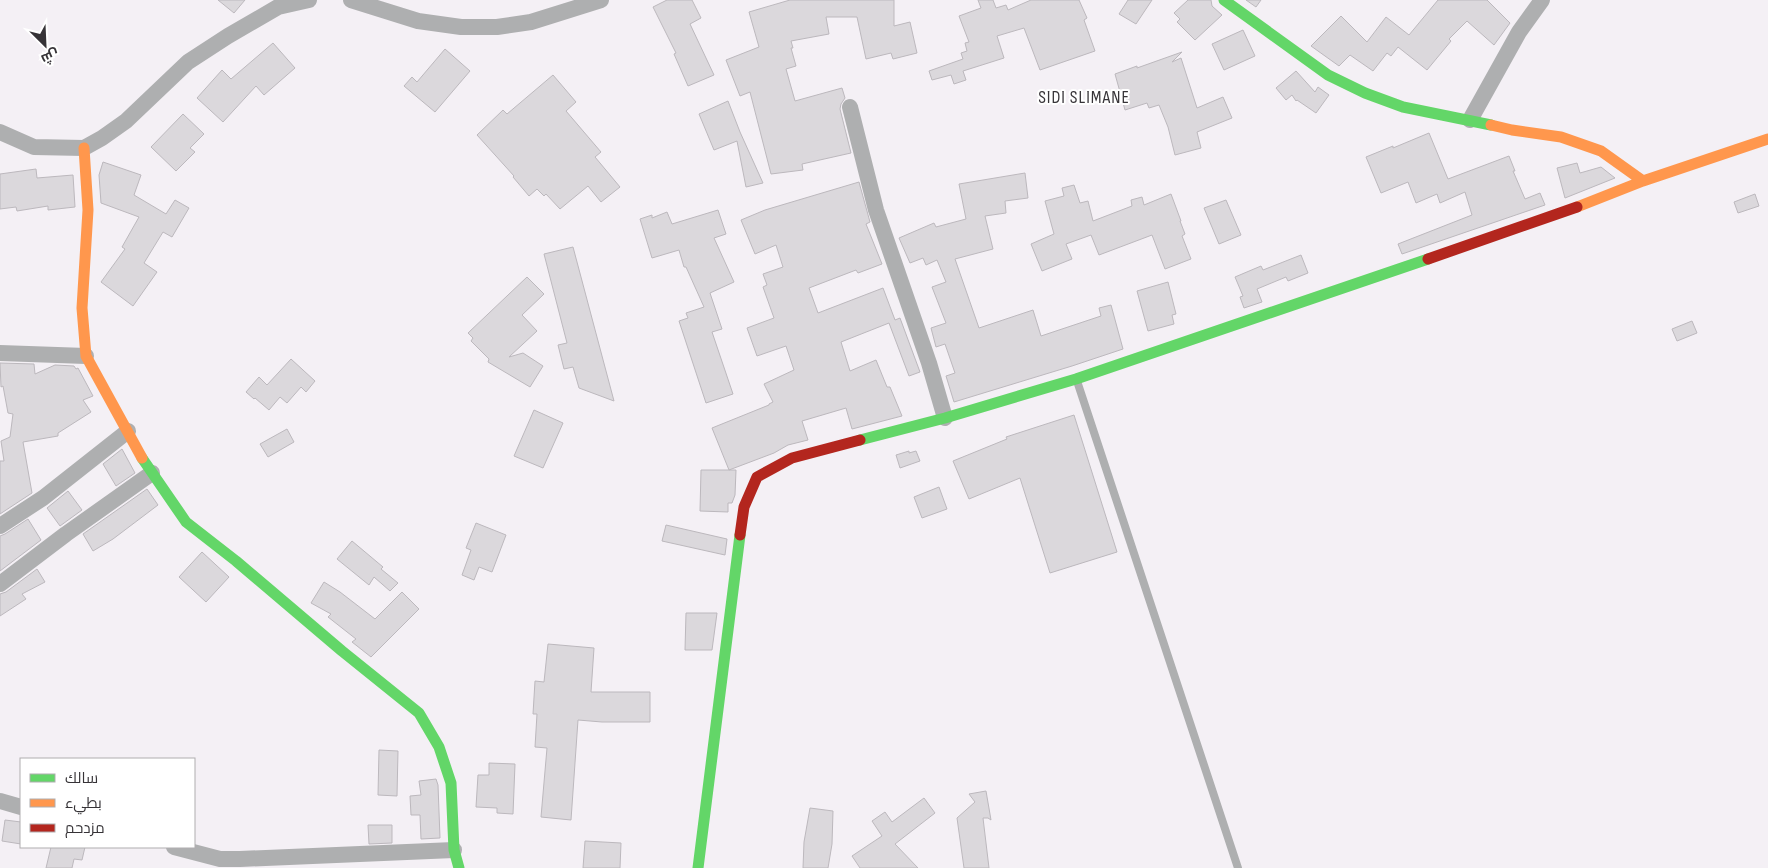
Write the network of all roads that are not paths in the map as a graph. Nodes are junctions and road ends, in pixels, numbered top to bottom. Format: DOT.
graph roads {
  1 [pos="309,0"];
  2 [pos="351,0"];
  3 [pos="601,0"];
  4 [pos="1224,0"];
  5 [pos="1542,0"];
  6 [pos="850,107"];
  7 [pos="1470,120"];
  8 [pos="0,132"];
  9 [pos="1768,139"];
  10 [pos="84,148"];
  11 [pos="1643,181"];
  12 [pos="0,353"];
  13 [pos="86,356"];
  14 [pos="1076,379"];
  15 [pos="945,418"];
  16 [pos="128,431"];
  17 [pos="152,473"];
  18 [pos="0,526"];
  19 [pos="0,584"];
  20 [pos="0,801"];
  21 [pos="20,807"];
  22 [pos="178,848"];
  23 [pos="454,850"];
  24 [pos="459,868"];
  25 [pos="698,868"];
  26 [pos="1238,868"];
  1 -- 10 [label="street"];
  2 -- 3 [label="street"];
  4 -- 7 [label="main road"];
  5 -- 7 [label="street"];
  6 -- 15 [label="street"];
  7 -- 11 [label="main road"];
  8 -- 10 [label="street"];
  9 -- 11 [label="main road"];
  10 -- 13 [label="main road"];
  11 -- 14 [label="main road"];
  12 -- 13 [label="street"];
  13 -- 16 [label="main road"];
  14 -- 15 [label="main road"];
  14 -- 26 [label="lane"];
  15 -- 25 [label="main road"];
  16 -- 17 [label="main road"];
  16 -- 18 [label="street"];
  17 -- 19 [label="street"];
  17 -- 23 [label="main road"];
  20 -- 21 [label="street"];
  22 -- 23 [label="street"];
  23 -- 24 [label="main road"];
}
